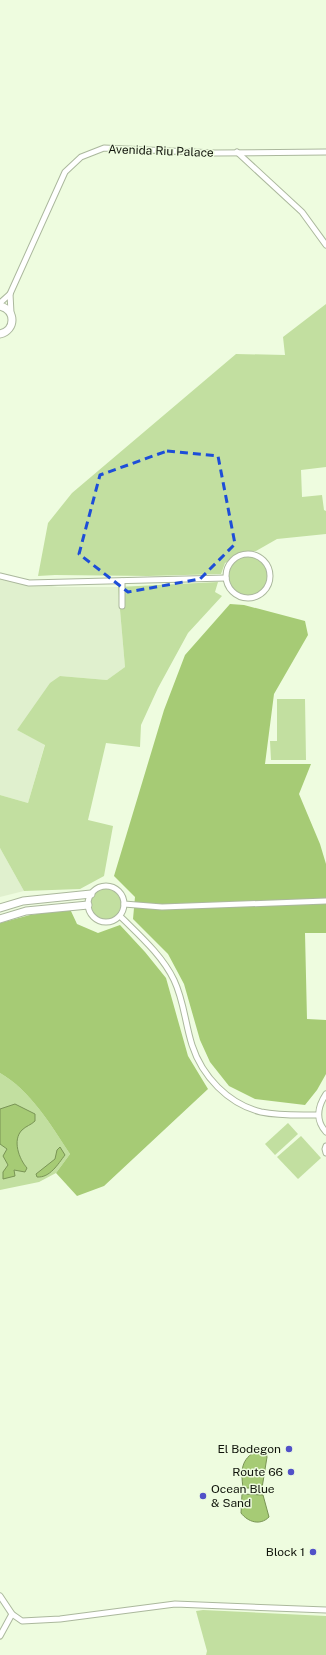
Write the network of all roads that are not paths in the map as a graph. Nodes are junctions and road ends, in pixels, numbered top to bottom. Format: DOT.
graph roads {
  1 [pos="237,152"];
  2 [pos="326,152"];
  3 [pos="326,245"];
  4 [pos="10,294"];
  5 [pos="0,303"];
  6 [pos="0,306"];
  7 [pos="11,313"];
  8 [pos="0,334"];
  9 [pos="0,576"];
  10 [pos="226,578"];
  11 [pos="122,581"];
  12 [pos="122,606"];
  13 [pos="91,894"];
  14 [pos="326,902"];
  15 [pos="124,904"];
  16 [pos="88,905"];
  17 [pos="0,908"];
  18 [pos="120,916"];
  19 [pos="0,919"];
  20 [pos="326,1094"];
  21 [pos="318,1115"];
  22 [pos="326,1132"];
  23 [pos="326,1146"];
  24 [pos="326,1153"];
  25 [pos="0,1596"];
  26 [pos="326,1610"];
  27 [pos="12,1614"];
  28 [pos="0,1636"];
  1 -- 2 [label="street, Avenida Riu Palace"];
  1 -- 3 [label="street"];
  1 -- 4 [label="street, Avenida Riu Palace"];
  4 -- 5 [label="street, Avenida Riu Palace"];
  4 -- 7 [label="street, Avenida Riu Palace"];
  6 -- 7 [label="street"];
  7 -- 8 [label="street"];
  9 -- 11 [label="street"];
  10 -- 10 [label="street"];
  10 -- 11 [label="street"];
  11 -- 12 [label="street"];
  13 -- 15 [label="street"];
  13 -- 16 [label="street"];
  13 -- 17 [label="street"];
  14 -- 15 [label="street"];
  15 -- 18 [label="street"];
  16 -- 18 [label="street"];
  16 -- 19 [label="street"];
  18 -- 21 [label="street"];
  20 -- 21 [label="street"];
  21 -- 22 [label="street"];
  23 -- 24 [label="street"];
  25 -- 27 [label="street"];
  26 -- 27 [label="street"];
  27 -- 28 [label="street"];
}
